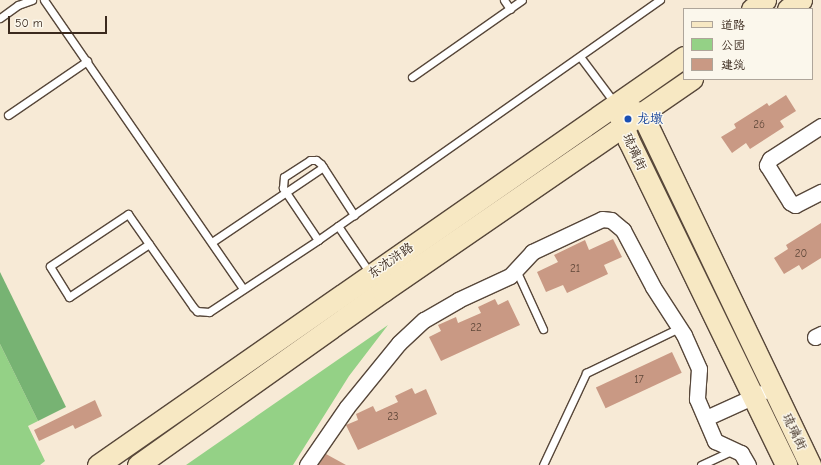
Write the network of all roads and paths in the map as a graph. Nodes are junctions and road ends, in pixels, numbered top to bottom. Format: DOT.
graph roads {
  1 [pos="32,0"];
  2 [pos="44,0"];
  3 [pos="504,0"];
  4 [pos="522,0"];
  5 [pos="660,0"];
  6 [pos="765,0"];
  7 [pos="801,0"];
  8 [pos="753,8"];
  9 [pos="789,8"];
  10 [pos="510,9"];
  11 [pos="0,18"];
  12 [pos="683,57"];
  13 [pos="580,58"];
  14 [pos="87,61"];
  15 [pos="412,77"];
  16 [pos="691,80"];
  17 [pos="616,104"];
  18 [pos="642,114"];
  19 [pos="8,115"];
  20 [pos="821,127"];
  21 [pos="623,128"];
  22 [pos="323,167"];
  23 [pos="821,192"];
  24 [pos="286,193"];
  25 [pos="354,215"];
  26 [pos="338,226"];
  27 [pos="318,240"];
  28 [pos="212,242"];
  29 [pos="149,244"];
  30 [pos="516,270"];
  31 [pos="377,283"];
  32 [pos="243,289"];
  33 [pos="679,328"];
  34 [pos="543,329"];
  35 [pos="772,387"];
  36 [pos="753,396"];
  37 [pos="706,418"];
  38 [pos="734,450"];
  39 [pos="98,465"];
  40 [pos="138,465"];
  41 [pos="307,465"];
  42 [pos="544,465"];
  43 [pos="701,465"];
  44 [pos="748,465"];
  45 [pos="786,465"];
  46 [pos="810,465"];
  1 -- 11 [label="lane"];
  2 -- 14 [label="lane"];
  3 -- 10 [label="lane"];
  4 -- 10 [label="lane"];
  5 -- 13 [label="lane"];
  6 -- 8 [label="main road"];
  7 -- 9 [label="main road"];
  10 -- 15 [label="lane"];
  12 -- 17 [label="main road, 东沈浒路"];
  13 -- 17 [label="lane"];
  13 -- 25 [label="lane"];
  14 -- 19 [label="lane"];
  14 -- 28 [label="lane"];
  16 -- 18 [label="main road, 东沈浒路"];
  17 -- 18 [label="main road, 琉璃街"];
  17 -- 21 [label="main road, 琉璃街"];
  17 -- 31 [label="main road, 东沈浒路"];
  18 -- 21 [label="main road, 东沈浒路"];
  18 -- 35 [label="main road, 琉璃街"];
  20 -- 23 [label="street"];
  21 -- 31 [label="main road, 东沈浒路"];
  21 -- 36 [label="main road, 琉璃街"];
  22 -- 24 [label="lane"];
  22 -- 24 [label="lane"];
  22 -- 25 [label="lane"];
  24 -- 27 [label="lane"];
  24 -- 28 [label="lane"];
  25 -- 26 [label="lane"];
  26 -- 27 [label="lane"];
  26 -- 31 [label="lane"];
  27 -- 32 [label="lane"];
  28 -- 32 [label="lane"];
  29 -- 29 [label="lane"];
  29 -- 32 [label="lane"];
  30 -- 33 [label="street"];
  30 -- 34 [label="lane"];
  30 -- 41 [label="street"];
  31 -- 39 [label="main road, 东沈浒路"];
  31 -- 40 [label="main road, 东沈浒路"];
  33 -- 37 [label="street"];
  33 -- 42 [label="lane"];
  35 -- 36 [label="street"];
  35 -- 46 [label="main road, 琉璃街"];
  36 -- 37 [label="street"];
  36 -- 45 [label="main road, 琉璃街"];
  37 -- 38 [label="street"];
  38 -- 43 [label="lane"];
  38 -- 44 [label="street"];
}
